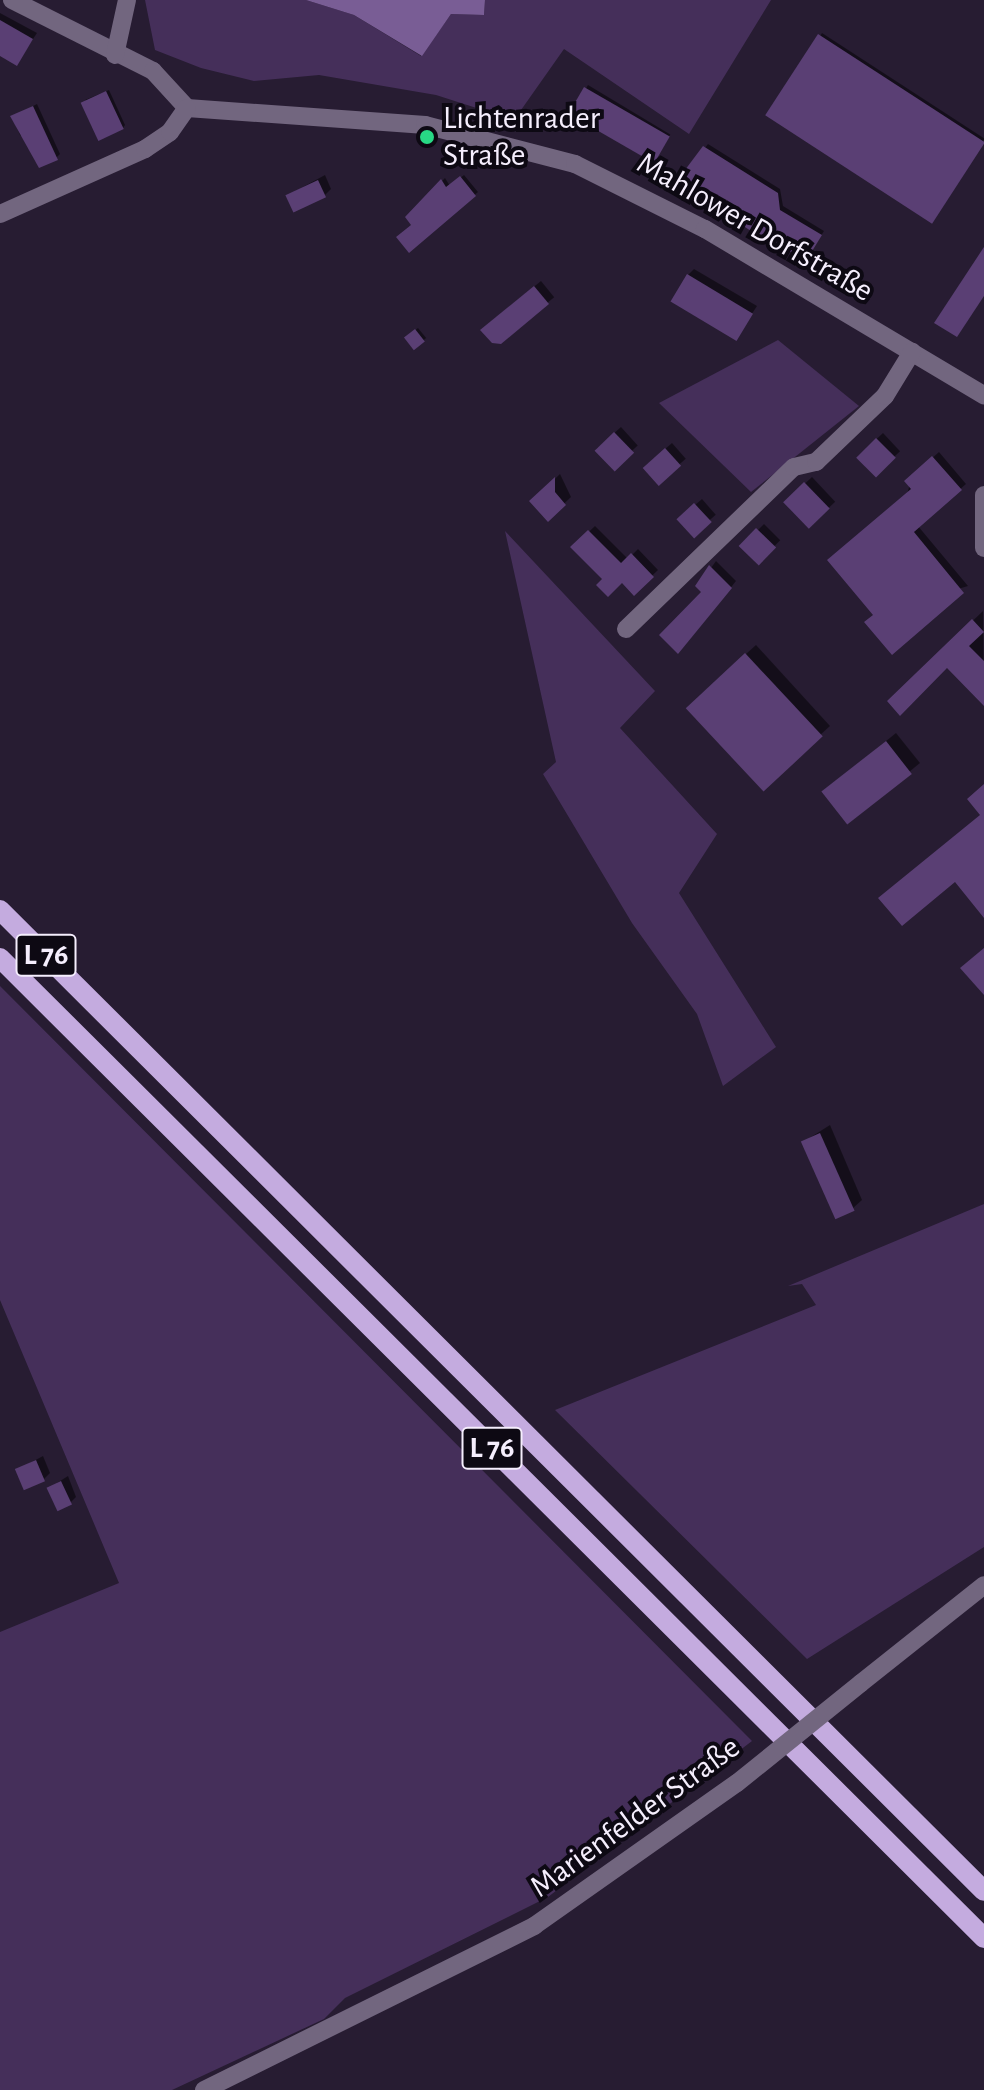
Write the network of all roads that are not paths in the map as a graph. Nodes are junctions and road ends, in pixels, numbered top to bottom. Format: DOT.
graph roads {
  1 [pos="12,0"];
  2 [pos="127,0"];
  3 [pos="115,55"];
  4 [pos="187,108"];
  5 [pos="0,214"];
  6 [pos="912,352"];
  7 [pos="984,395"];
  8 [pos="984,495"];
  9 [pos="984,548"];
  10 [pos="626,629"];
  11 [pos="0,910"];
  12 [pos="0,958"];
  13 [pos="984,1585"];
  14 [pos="984,1891"];
  15 [pos="984,1938"];
  16 [pos="204,2090"];
  1 -- 3 [label="street"];
  2 -- 3 [label="street"];
  3 -- 4 [label="street"];
  4 -- 5 [label="street"];
  4 -- 6 [label="street, Mahlower Dorfstraße"];
  6 -- 7 [label="street, Mahlower Dorfstraße"];
  6 -- 10 [label="street"];
  8 -- 9 [label="street"];
  11 -- 14 [label="main road, L 76"];
  12 -- 15 [label="main road, L 76"];
  13 -- 16 [label="street, Marienfelder Straße, bridge"];
}
